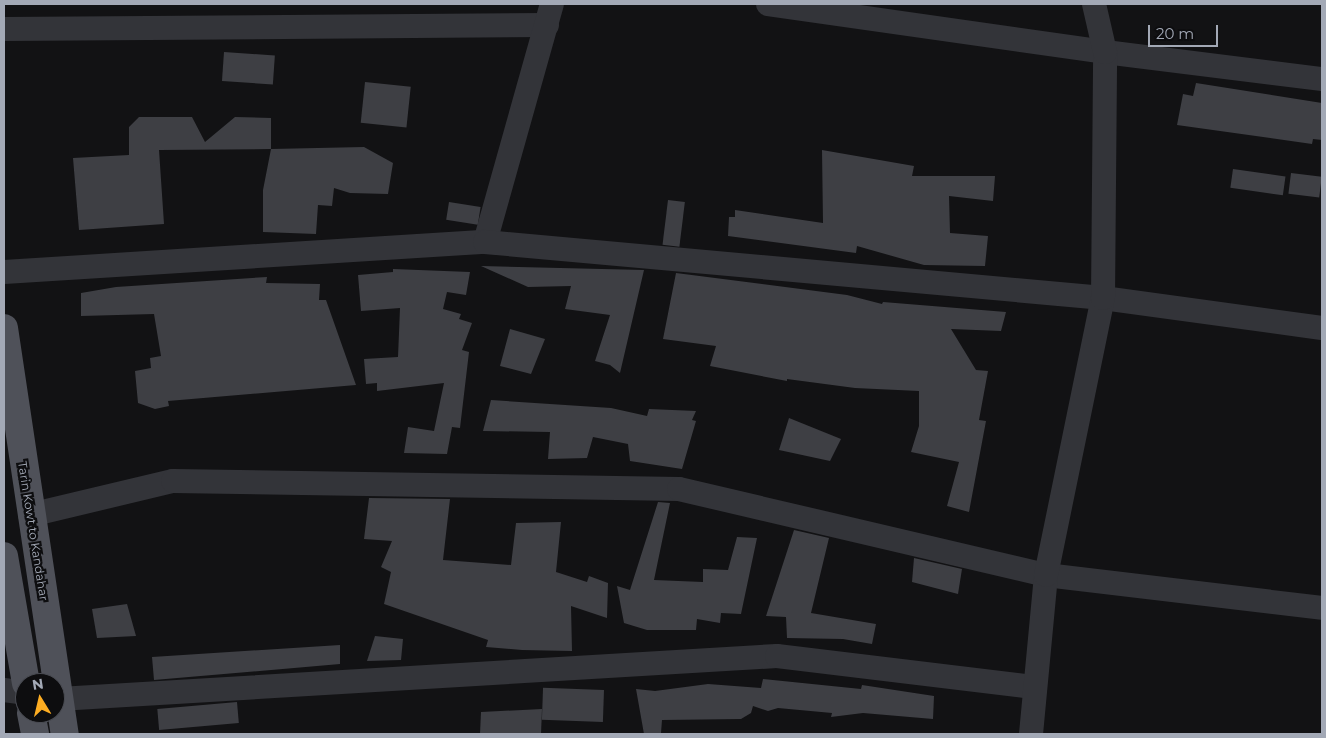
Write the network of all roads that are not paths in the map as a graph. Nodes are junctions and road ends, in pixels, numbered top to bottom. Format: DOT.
graph roads {
  1 [pos="768,4"];
  2 [pos="1094,4"];
  3 [pos="550,14"];
  4 [pos="4,29"];
  5 [pos="1105,52"];
  6 [pos="1322,79"];
  7 [pos="485,242"];
  8 [pos="4,272"];
  9 [pos="1103,298"];
  10 [pos="4,328"];
  11 [pos="1322,328"];
  12 [pos="30,515"];
  13 [pos="4,556"];
  14 [pos="1046,575"];
  15 [pos="1322,608"];
  16 [pos="24,673"];
  17 [pos="55,673"];
  18 [pos="1033,687"];
  19 [pos="65,699"];
  20 [pos="1031,734"];
  1 -- 5 [label="street"];
  2 -- 5 [label="street"];
  3 -- 4 [label="street"];
  3 -- 7 [label="street"];
  5 -- 6 [label="street"];
  5 -- 9 [label="street"];
  7 -- 8 [label="street"];
  7 -- 9 [label="street"];
  9 -- 11 [label="street"];
  9 -- 14 [label="street"];
  10 -- 12 [label="main road, Tarin Kowt to Kandahar"];
  12 -- 14 [label="street"];
  12 -- 17 [label="main road, Tarin Kowt to Kandahar"];
  13 -- 16 [label="main road"];
  14 -- 15 [label="street"];
  14 -- 18 [label="street"];
  18 -- 19 [label="street"];
  18 -- 20 [label="street"];
}
